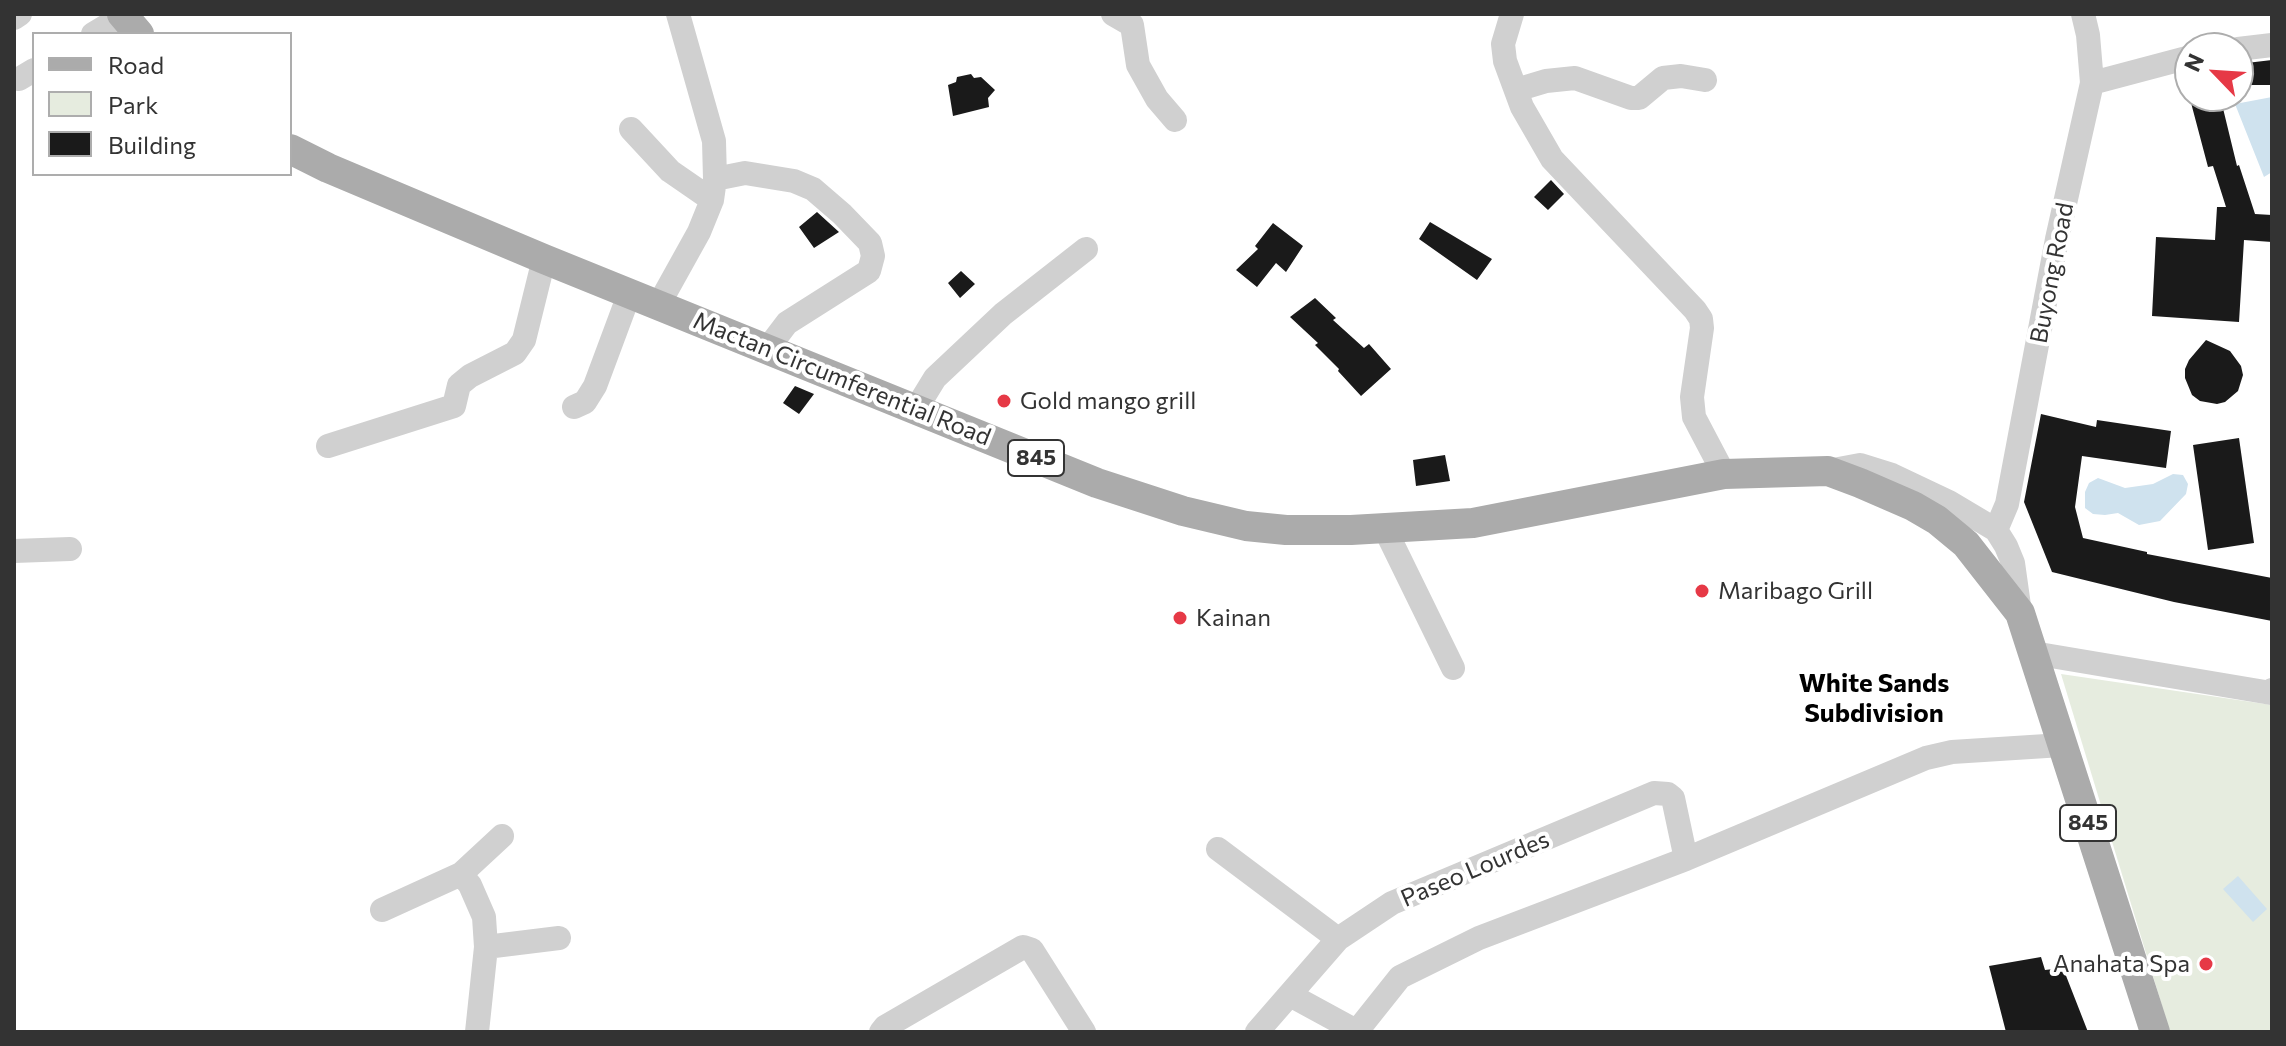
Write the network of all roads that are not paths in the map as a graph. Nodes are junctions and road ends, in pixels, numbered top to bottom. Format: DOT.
graph roads {
  1 [pos="20,14"];
  2 [pos="678,14"];
  3 [pos="1113,14"];
  4 [pos="1512,14"];
  5 [pos="2083,14"];
  6 [pos="14,18"];
  7 [pos="128,21"];
  8 [pos="98,32"];
  9 [pos="2174,61"];
  10 [pos="1705,80"];
  11 [pos="2092,83"];
  12 [pos="1516,90"];
  13 [pos="1175,120"];
  14 [pos="631,129"];
  15 [pos="292,150"];
  16 [pos="713,190"];
  17 [pos="1086,249"];
  18 [pos="544,259"];
  19 [pos="630,292"];
  20 [pos="659,304"];
  21 [pos="768,348"];
  22 [pos="574,407"];
  23 [pos="916,409"];
  24 [pos="328,446"];
  25 [pos="1828,471"];
  26 [pos="1724,474"];
  27 [pos="1385,529"];
  28 [pos="1996,530"];
  29 [pos="70,549"];
  30 [pos="14,551"];
  31 [pos="2020,613"];
  32 [pos="2033,653"];
  33 [pos="1453,668"];
  34 [pos="2272,690"];
  35 [pos="2062,745"];
  36 [pos="502,836"];
  37 [pos="1218,849"];
  38 [pos="1686,859"];
  39 [pos="461,874"];
  40 [pos="382,910"];
  41 [pos="559,938"];
  42 [pos="1338,939"];
  43 [pos="486,947"];
  44 [pos="1290,995"];
  45 [pos="477,1032"];
  46 [pos="881,1032"];
  47 [pos="1084,1032"];
  48 [pos="1257,1032"];
  49 [pos="1357,1032"];
  50 [pos="2155,1032"];
  1 -- 6 [label="street"];
  2 -- 16 [label="street"];
  3 -- 13 [label="street"];
  4 -- 12 [label="street"];
  5 -- 11 [label="street, Buyong Road"];
  7 -- 8 [label="street"];
  9 -- 11 [label="street"];
  10 -- 12 [label="street"];
  11 -- 28 [label="street, Buyong Road"];
  12 -- 26 [label="street"];
  14 -- 16 [label="street"];
  15 -- 18 [label="main road, Mactan Circumferential Road / 845"];
  16 -- 20 [label="street"];
  16 -- 21 [label="street"];
  17 -- 23 [label="street"];
  18 -- 19 [label="main road, Mactan Circumferential Road / 845"];
  18 -- 24 [label="street"];
  19 -- 20 [label="main road, Mactan Circumferential Road / 845"];
  19 -- 22 [label="street"];
  20 -- 21 [label="main road, Mactan Circumferential Road / 845"];
  21 -- 23 [label="main road, Mactan Circumferential Road / 845"];
  23 -- 27 [label="main road, Mactan Circumferential Road / 845"];
  25 -- 26 [label="main road, Mactan Circumferential Road / 845"];
  25 -- 28 [label="street"];
  25 -- 31 [label="main road, Mactan Circumferential Road / 845"];
  26 -- 27 [label="main road, Mactan Circumferential Road / 845"];
  27 -- 33 [label="street"];
  28 -- 31 [label="street"];
  29 -- 30 [label="street"];
  31 -- 32 [label="main road, Mactan Circumferential Road / 845"];
  32 -- 34 [label="street"];
  32 -- 35 [label="main road, Mactan Circumferential Road / 845"];
  35 -- 38 [label="street"];
  35 -- 50 [label="main road, Mactan Circumferential Road / 845"];
  36 -- 39 [label="street"];
  37 -- 42 [label="street"];
  38 -- 42 [label="street, Paseo Lourdes"];
  38 -- 49 [label="street"];
  39 -- 40 [label="street"];
  39 -- 43 [label="street"];
  41 -- 43 [label="street"];
  42 -- 44 [label="street, Paseo Lourdes"];
  43 -- 45 [label="street"];
  44 -- 48 [label="street, Paseo Lourdes"];
  44 -- 49 [label="street"];
  46 -- 47 [label="street"];
}
